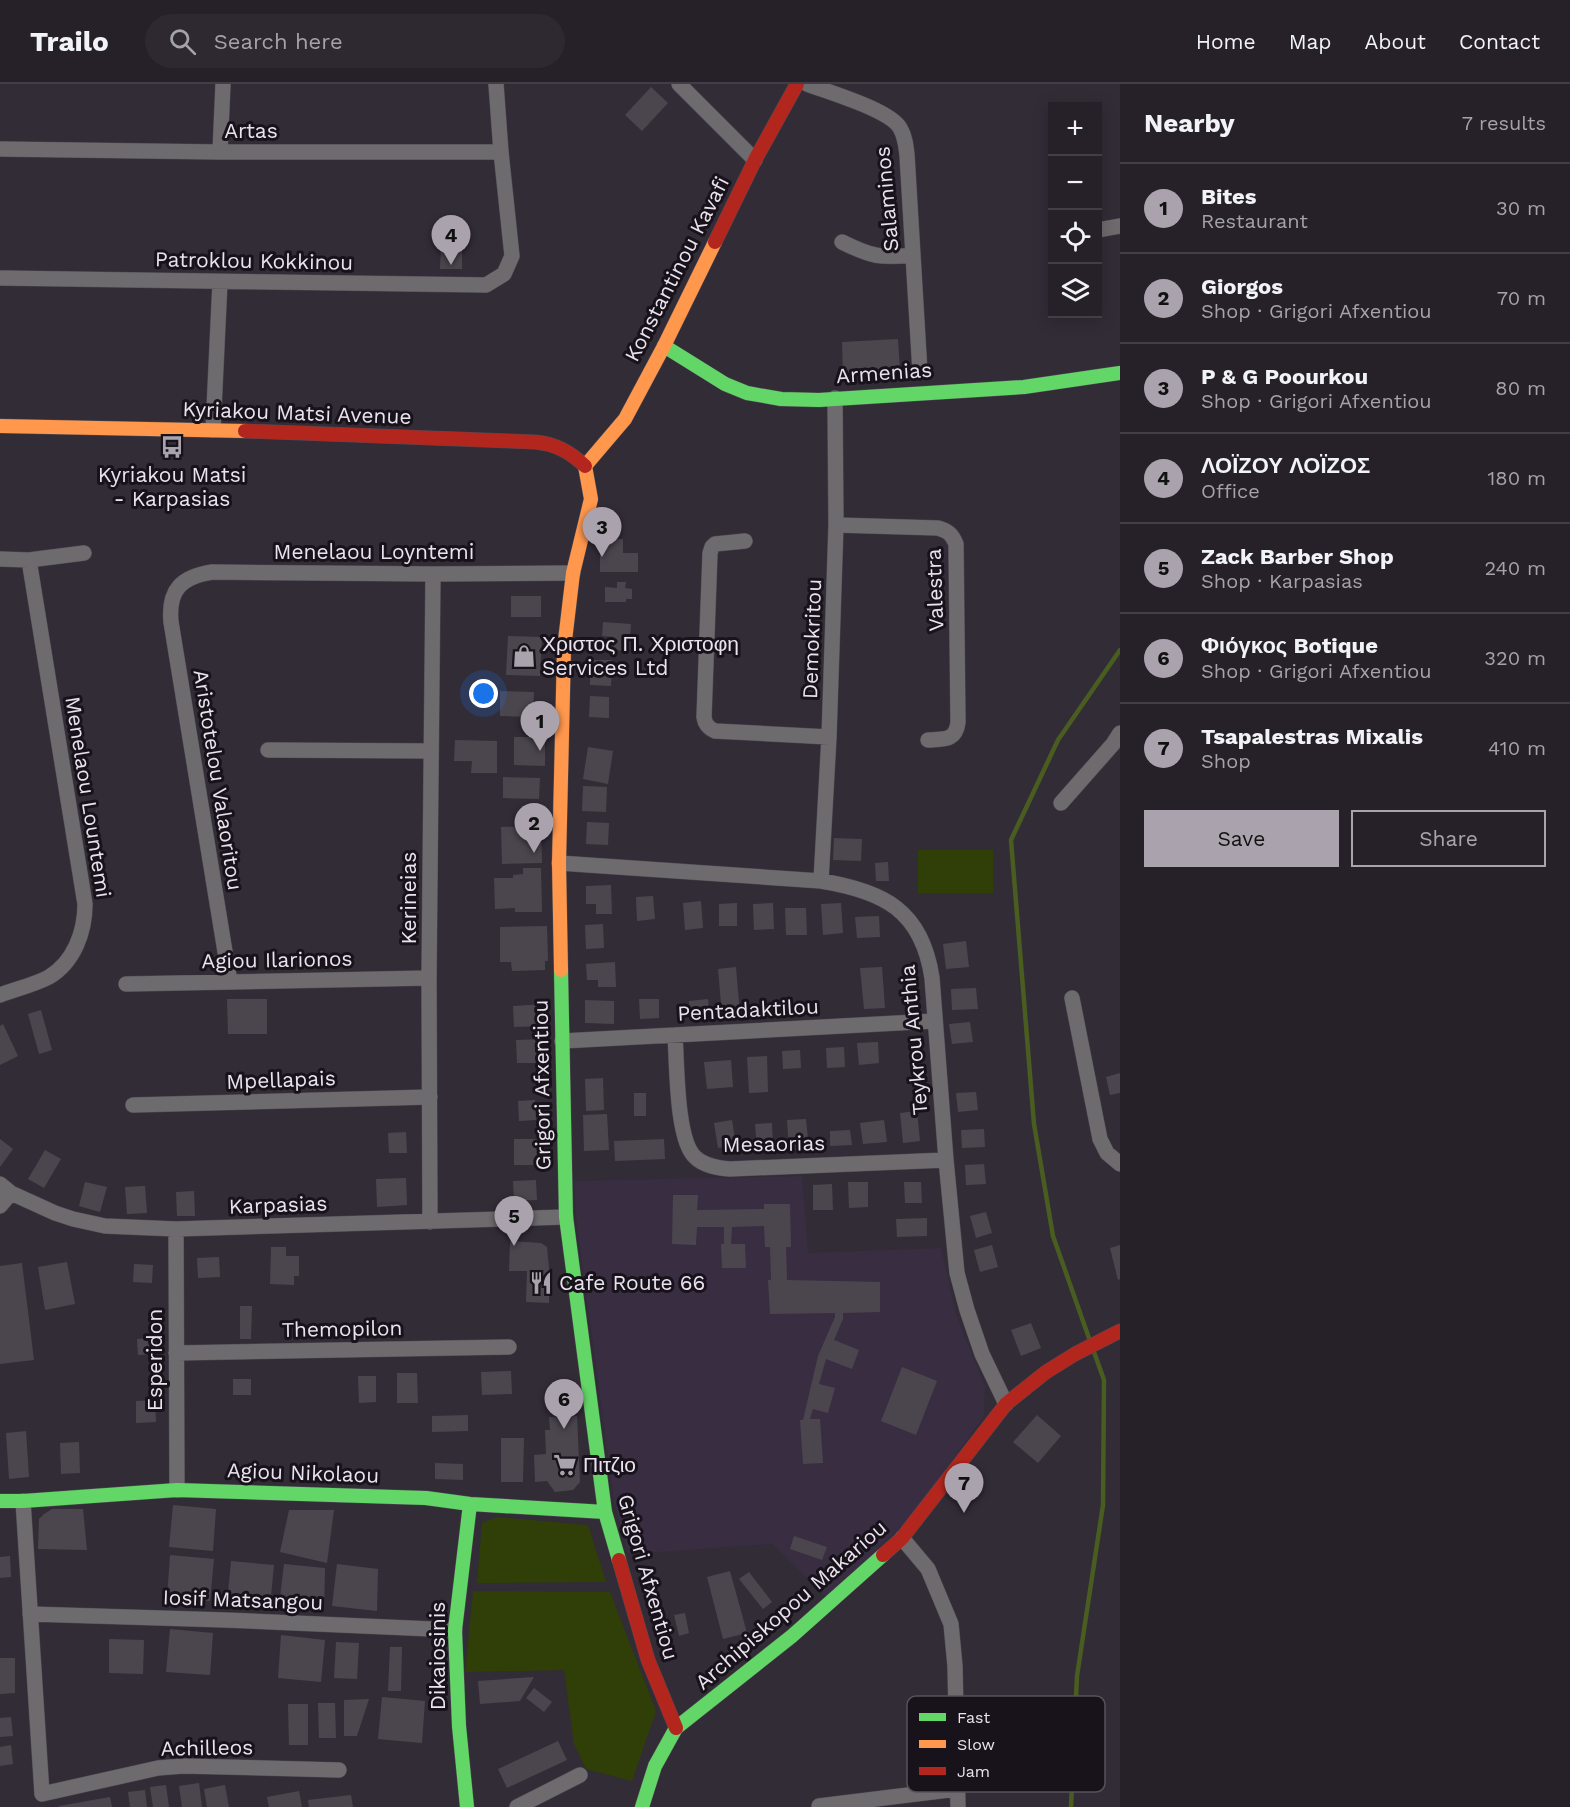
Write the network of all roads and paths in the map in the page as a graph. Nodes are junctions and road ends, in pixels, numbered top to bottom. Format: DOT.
graph roads {
  1 [pos="223,84"];
  2 [pos="496,84"];
  3 [pos="679,84"];
  4 [pos="797,84"];
  5 [pos="807,84"];
  6 [pos="0,149"];
  7 [pos="220,152"];
  8 [pos="501,152"];
  9 [pos="755,160"];
  10 [pos="1120,226"];
  11 [pos="1102,229"];
  12 [pos="842,242"];
  13 [pos="913,255"];
  14 [pos="0,278"];
  15 [pos="220,282"];
  16 [pos="664,346"];
  17 [pos="920,372"];
  18 [pos="1120,373"];
  19 [pos="835,398"];
  20 [pos="0,426"];
  21 [pos="213,430"];
  22 [pos="585,466"];
  23 [pos="836,525"];
  24 [pos="745,541"];
  25 [pos="84,553"];
  26 [pos="0,559"];
  27 [pos="29,560"];
  28 [pos="573,573"];
  29 [pos="433,574"];
  30 [pos="179,586"];
  31 [pos="1120,733"];
  32 [pos="830,737"];
  33 [pos="928,740"];
  34 [pos="268,750"];
  35 [pos="431,751"];
  36 [pos="1061,803"];
  37 [pos="559,863"];
  38 [pos="821,881"];
  39 [pos="429,978"];
  40 [pos="230,981"];
  41 [pos="126,984"];
  42 [pos="0,995"];
  43 [pos="1072,998"];
  44 [pos="935,1021"];
  45 [pos="675,1035"];
  46 [pos="562,1041"];
  47 [pos="430,1097"];
  48 [pos="134,1105"];
  49 [pos="946,1160"];
  50 [pos="1120,1164"];
  51 [pos="6,1188"];
  52 [pos="0,1206"];
  53 [pos="566,1217"];
  54 [pos="430,1222"];
  55 [pos="176,1229"];
  56 [pos="1120,1330"];
  57 [pos="509,1347"];
  58 [pos="176,1353"];
  59 [pos="1006,1404"];
  60 [pos="177,1490"];
  61 [pos="0,1501"];
  62 [pos="23,1502"];
  63 [pos="470,1504"];
  64 [pos="605,1512"];
  65 [pos="902,1538"];
  66 [pos="30,1614"];
  67 [pos="455,1630"];
  68 [pos="955,1696"];
  69 [pos="676,1728"];
  70 [pos="339,1770"];
  71 [pos="580,1775"];
  72 [pos="933,1792"];
  73 [pos="38,1801"];
  74 [pos="466,1807"];
  75 [pos="517,1807"];
  76 [pos="642,1807"];
  77 [pos="819,1807"];
  1 -- 7 [label="street"];
  2 -- 8 [label="street"];
  3 -- 9 [label="street"];
  4 -- 9 [label="street, Konstantinou Kavafi"];
  5 -- 13 [label="street, Salaminos"];
  6 -- 7 [label="street, Artas"];
  7 -- 8 [label="street, Artas"];
  8 -- 15 [label="street, Patroklou Kokkinou"];
  9 -- 16 [label="street, Konstantinou Kavafi"];
  10 -- 11 [label="street"];
  12 -- 13 [label="street"];
  13 -- 17 [label="street, Salaminos"];
  14 -- 15 [label="street, Patroklou Kokkinou"];
  15 -- 21 [label="street"];
  16 -- 19 [label="street, Armenias"];
  16 -- 22 [label="street, Konstantinou Kavafi"];
  18 -- 19 [label="street, Armenias"];
  19 -- 23 [label="street, Demokritou"];
  20 -- 21 [label="street, Kyriakou Matsi Avenue"];
  21 -- 22 [label="street, Kyriakou Matsi Avenue"];
  22 -- 28 [label="street, Grigori Afxentiou"];
  23 -- 32 [label="street, Demokritou"];
  23 -- 33 [label="street, Valestra"];
  24 -- 32 [label="street"];
  25 -- 27 [label="street"];
  26 -- 27 [label="street"];
  27 -- 42 [label="street, Menelaou Lountemi"];
  28 -- 29 [label="street, Menelaou Loyntemi"];
  28 -- 37 [label="street, Grigori Afxentiou"];
  29 -- 30 [label="street, Menelaou Loyntemi"];
  29 -- 35 [label="street, Kerineias"];
  30 -- 40 [label="street, Aristotelou Valaoritou"];
  31 -- 36 [label="street"];
  32 -- 38 [label="street, Demokritou"];
  34 -- 35 [label="street"];
  35 -- 39 [label="street, Kerineias"];
  37 -- 38 [label="street, Teykrou Anthia"];
  37 -- 46 [label="street, Grigori Afxentiou"];
  38 -- 44 [label="street, Teykrou Anthia"];
  39 -- 40 [label="street, Agiou Ilarionos"];
  39 -- 47 [label="street, Kerineias"];
  40 -- 41 [label="street, Agiou Ilarionos"];
  43 -- 50 [label="street"];
  44 -- 45 [label="street, Pentadaktilou"];
  44 -- 49 [label="street, Teykrou Anthia"];
  45 -- 46 [label="street, Pentadaktilou"];
  45 -- 49 [label="street, Mesaorias"];
  46 -- 53 [label="street, Grigori Afxentiou"];
  47 -- 48 [label="street, Mpellapais"];
  47 -- 54 [label="street, Kerineias"];
  49 -- 59 [label="street, Teykrou Anthia"];
  51 -- 52 [label="street"];
  51 -- 55 [label="street, Karpasias"];
  53 -- 54 [label="street, Karpasias"];
  53 -- 64 [label="street, Grigori Afxentiou"];
  54 -- 55 [label="street, Karpasias"];
  55 -- 58 [label="street, Esperidon"];
  56 -- 59 [label="street, Archipiskopou Makariou"];
  57 -- 58 [label="street, Themopilon"];
  58 -- 60 [label="street, Esperidon"];
  59 -- 65 [label="street, Archipiskopou Makariou"];
  60 -- 62 [label="street, Agiou Nikolaou"];
  60 -- 63 [label="street, Agiou Nikolaou"];
  61 -- 62 [label="street, Agiou Nikolaou"];
  62 -- 66 [label="street"];
  63 -- 64 [label="street, Agiou Nikolaou"];
  63 -- 67 [label="street, Dikaiosinis"];
  64 -- 69 [label="street, Grigori Afxentiou"];
  65 -- 68 [label="street"];
  65 -- 69 [label="street, Archipiskopou Makariou"];
  66 -- 67 [label="street, Iosif Matsangou"];
  66 -- 73 [label="street"];
  67 -- 74 [label="street, Dikaiosinis"];
  69 -- 76 [label="street, Archipiskopou Makariou"];
  70 -- 73 [label="street, Achilleos"];
  71 -- 75 [label="street"];
  72 -- 77 [label="street"];
}
